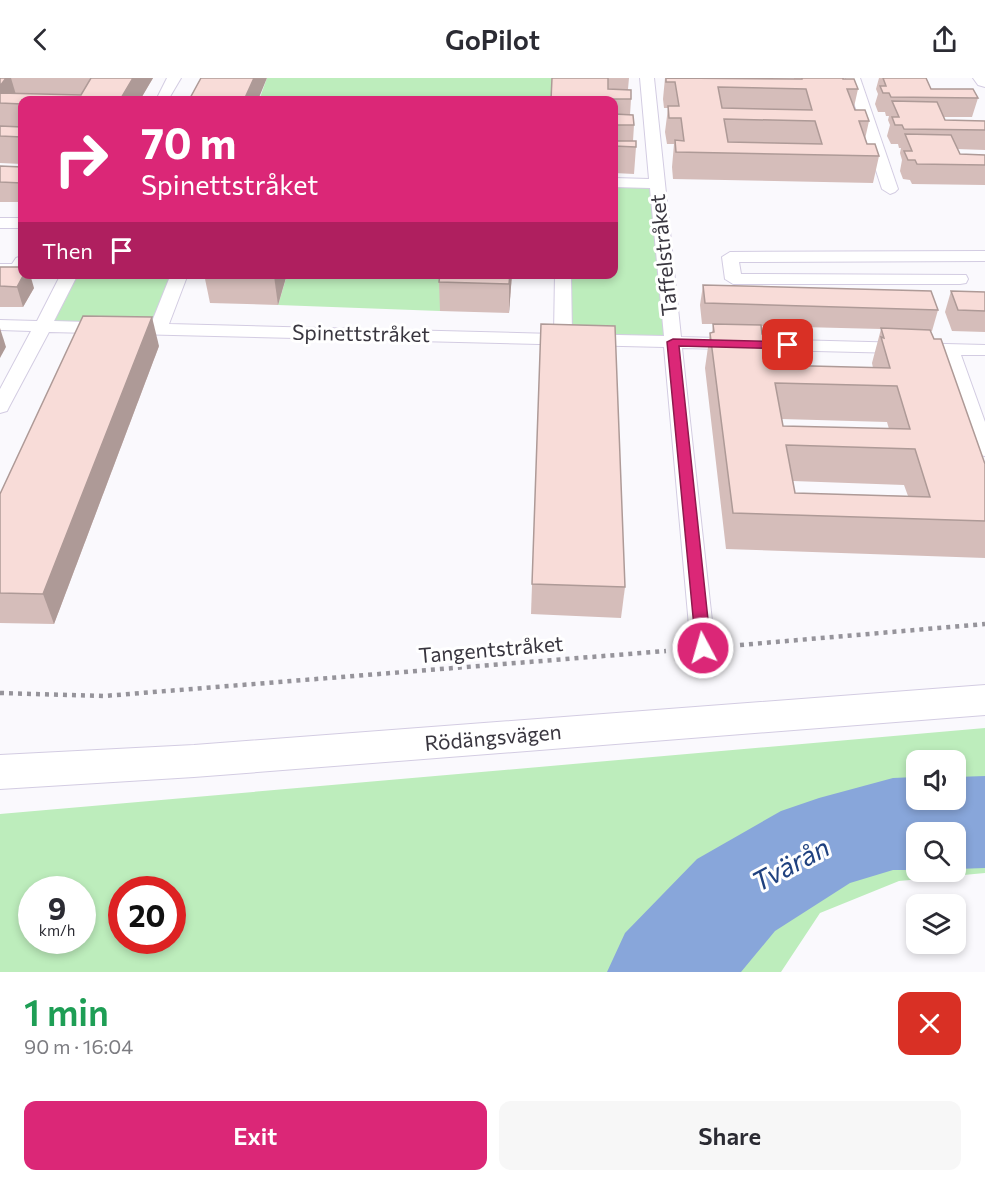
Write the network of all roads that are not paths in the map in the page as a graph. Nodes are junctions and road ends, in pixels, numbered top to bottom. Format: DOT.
graph roads {
  1 [pos="174,78"];
  2 [pos="647,78"];
  3 [pos="853,78"];
  4 [pos="164,96"];
  5 [pos="618,183"];
  6 [pos="657,184"];
  7 [pos="890,189"];
  8 [pos="0,223"];
  9 [pos="18,223"];
  10 [pos="985,256"];
  11 [pos="0,269"];
  12 [pos="18,269"];
  13 [pos="67,279"];
  14 [pos="178,279"];
  15 [pos="563,279"];
  16 [pos="960,279"];
  17 [pos="0,325"];
  18 [pos="43,326"];
  19 [pos="158,329"];
  20 [pos="563,340"];
  21 [pos="673,342"];
  22 [pos="950,349"];
  23 [pos="985,350"];
  24 [pos="0,406"];
  25 [pos="985,450"];
  26 [pos="703,648"];
  27 [pos="985,700"];
  28 [pos="0,772"];
  1 -- 4 [label="lane"];
  2 -- 6 [label="lane, Taffelstråket"];
  3 -- 7 [label="lane"];
  5 -- 6 [label="lane"];
  6 -- 21 [label="lane, Taffelstråket"];
  8 -- 9 [label="lane"];
  10 -- 16 [label="lane"];
  11 -- 12 [label="lane"];
  13 -- 18 [label="lane"];
  14 -- 19 [label="lane"];
  15 -- 20 [label="lane"];
  17 -- 18 [label="lane, Spinettstråket"];
  18 -- 19 [label="lane, Spinettstråket"];
  18 -- 24 [label="lane"];
  19 -- 20 [label="lane, Spinettstråket"];
  20 -- 21 [label="lane, Spinettstråket"];
  21 -- 22 [label="lane, Spinettstråket"];
  21 -- 26 [label="lane, Taffelstråket"];
  22 -- 23 [label="lane, Spinettstråket"];
  22 -- 25 [label="lane"];
  27 -- 28 [label="street, Rödängsvägen"];
}
